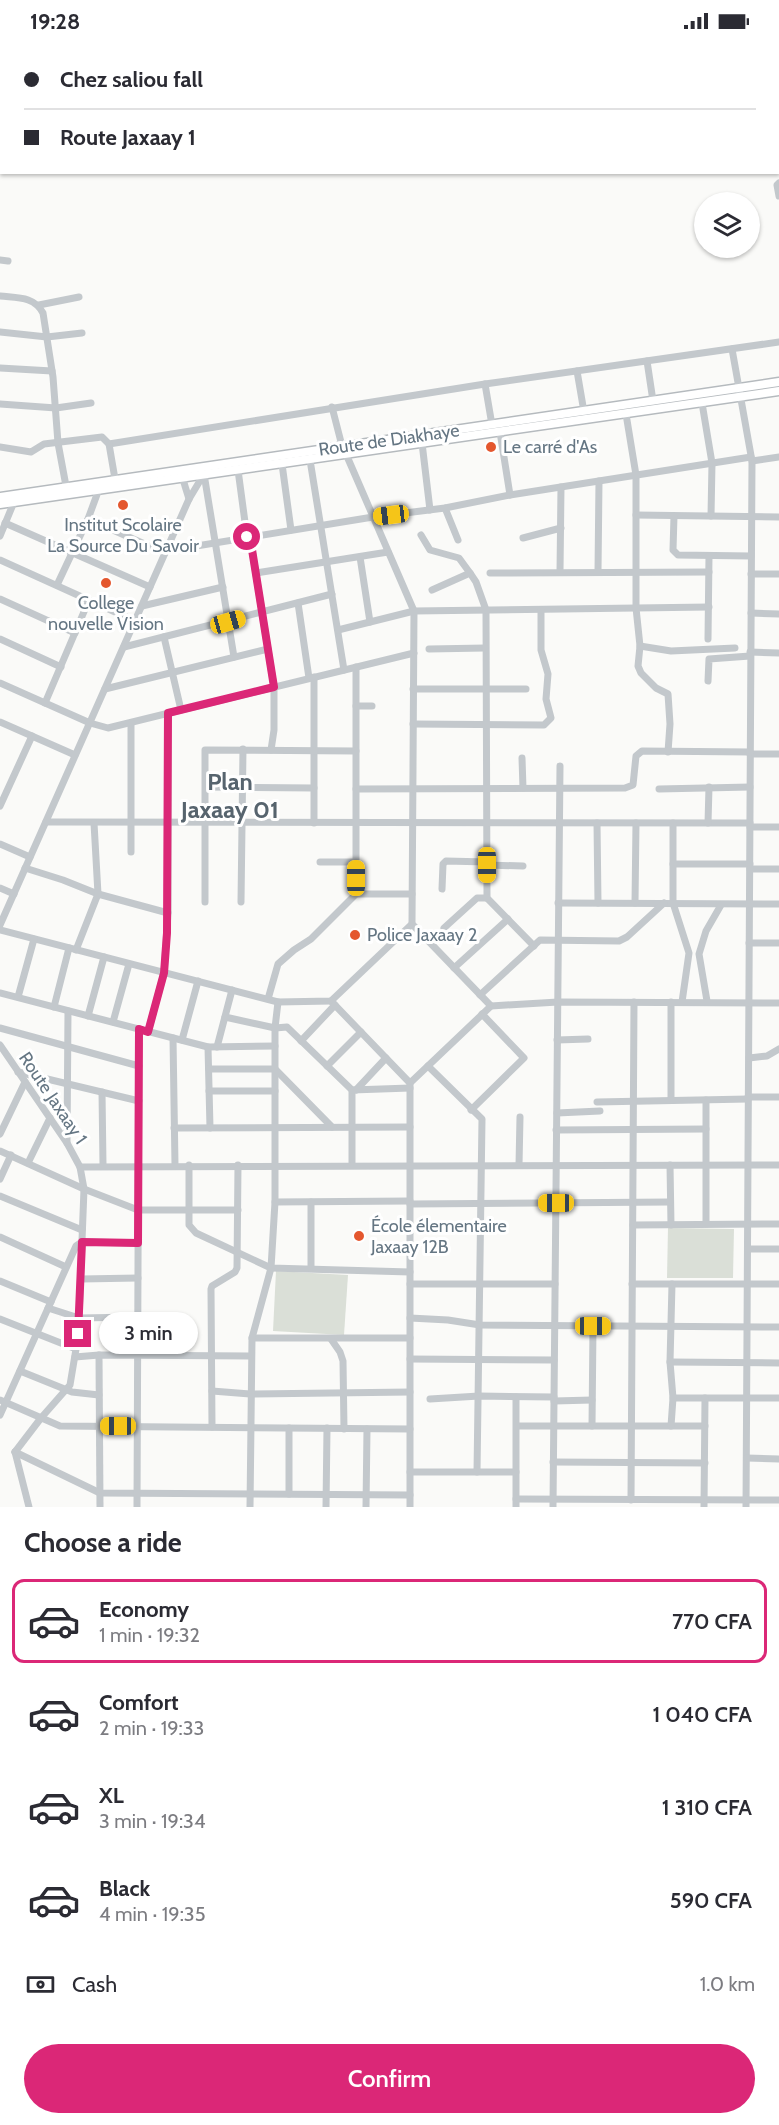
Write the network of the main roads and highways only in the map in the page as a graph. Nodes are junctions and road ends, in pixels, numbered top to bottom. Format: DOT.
graph roads {
  1 [pos="779,382"];
  2 [pos="779,392"];
  3 [pos="344,450"];
  4 [pos="204,470"];
  5 [pos="181,474"];
  6 [pos="0,497"];
  7 [pos="0,504"];
  1 -- 3 [label="main road, Route de Diakhaye"];
  2 -- 3 [label="main road, Route de Diakhaye"];
  3 -- 4 [label="main road, Route de Diakhaye"];
  3 -- 4 [label="main road, Route de Diakhaye"];
  4 -- 5 [label="main road, Route de Diakhaye"];
  5 -- 6 [label="main road, Route de Diakhaye"];
  5 -- 7 [label="main road, Route de Diakhaye"];
}
